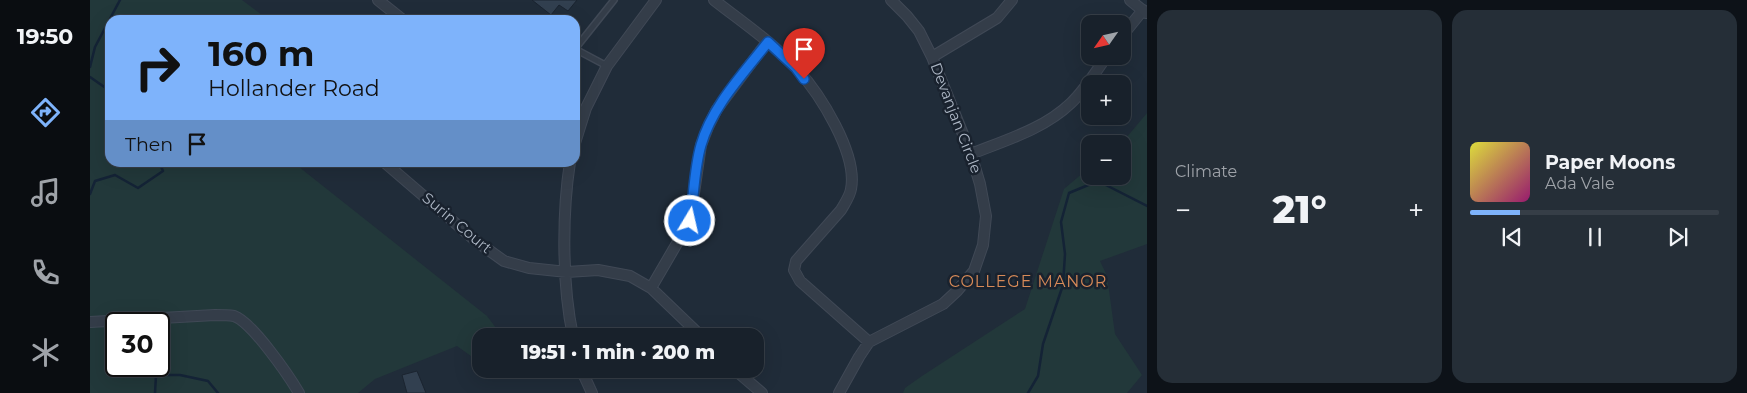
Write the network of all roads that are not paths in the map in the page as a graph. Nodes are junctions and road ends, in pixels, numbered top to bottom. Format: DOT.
graph roads {
  1 [pos="378,0"];
  2 [pos="614,0"];
  3 [pos="656,0"];
  4 [pos="714,0"];
  5 [pos="891,0"];
  6 [pos="1012,0"];
  7 [pos="1130,0"];
  8 [pos="1145,12"];
  9 [pos="397,15"];
  10 [pos="1131,27"];
  11 [pos="768,42"];
  12 [pos="580,43"];
  13 [pos="580,52"];
  14 [pos="932,56"];
  15 [pos="1100,65"];
  16 [pos="607,66"];
  17 [pos="580,120"];
  18 [pos="971,154"];
  19 [pos="390,167"];
  20 [pos="569,167"];
  21 [pos="567,272"];
  22 [pos="651,288"];
  23 [pos="90,322"];
  24 [pos="572,328"];
  25 [pos="693,328"];
  26 [pos="869,342"];
  27 [pos="586,378"];
  28 [pos="744,378"];
  29 [pos="299,393"];
  30 [pos="592,393"];
  31 [pos="762,393"];
  32 [pos="839,393"];
  1 -- 9 [label="street"];
  2 -- 12 [label="lane"];
  3 -- 16 [label="street"];
  4 -- 11 [label="street"];
  5 -- 14 [label="street, Devanjan Circle"];
  6 -- 14 [label="street"];
  7 -- 8 [label="street"];
  8 -- 10 [label="street"];
  11 -- 22 [label="street"];
  11 -- 26 [label="street"];
  13 -- 16 [label="lane"];
  14 -- 18 [label="street, Devanjan Circle"];
  15 -- 18 [label="street"];
  16 -- 17 [label="street"];
  18 -- 26 [label="street, Devanjan Circle"];
  19 -- 21 [label="street, Surin Court"];
  20 -- 21 [label="street"];
  21 -- 22 [label="street, Surin Court"];
  21 -- 24 [label="street"];
  22 -- 25 [label="street, Surin Court"];
  23 -- 29 [label="street"];
  26 -- 32 [label="street, Devanjan Circle"];
  27 -- 30 [label="street"];
  28 -- 31 [label="street"];
}
